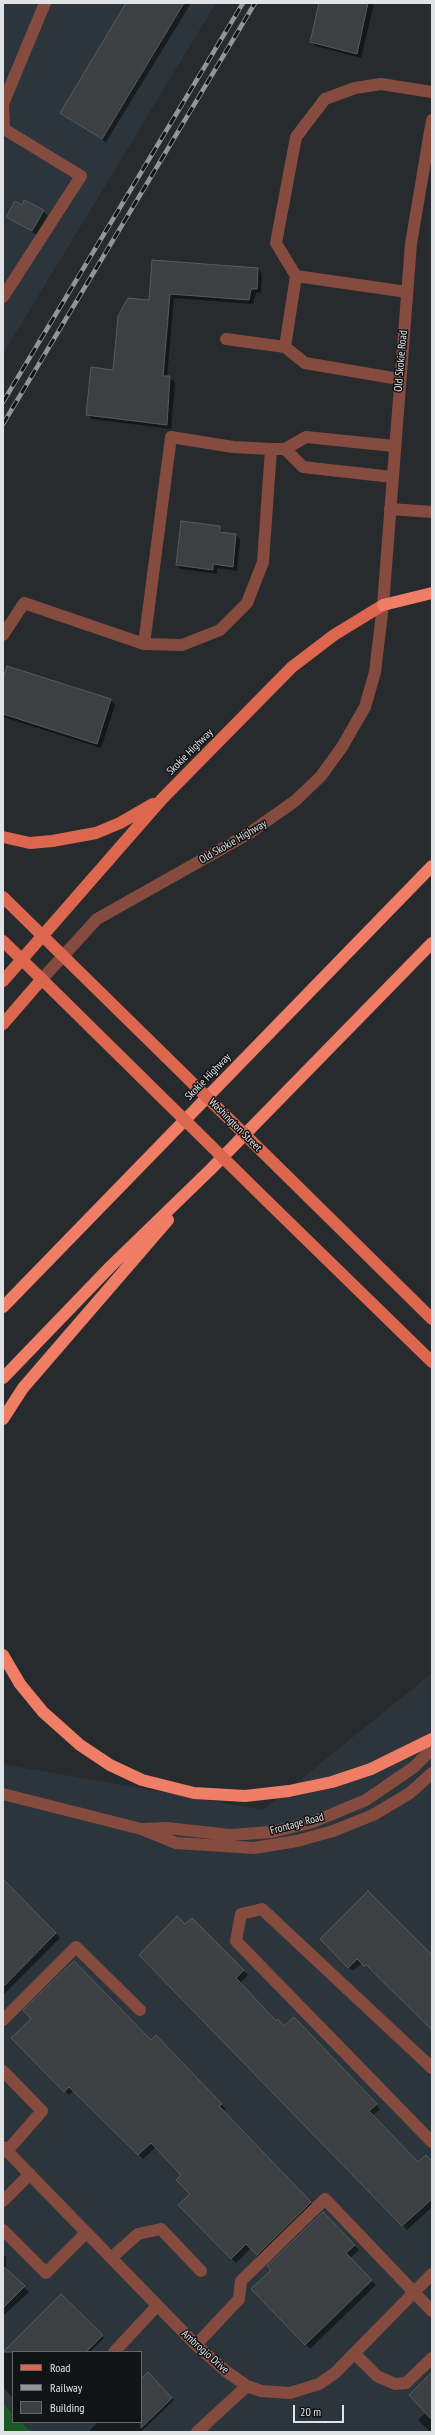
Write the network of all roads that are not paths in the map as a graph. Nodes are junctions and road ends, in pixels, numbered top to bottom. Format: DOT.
graph roads {
  1 [pos="45,3"];
  2 [pos="432,92"];
  3 [pos="432,120"];
  4 [pos="296,276"];
  5 [pos="406,292"];
  6 [pos="3,297"];
  7 [pos="226,339"];
  8 [pos="285,347"];
  9 [pos="399,379"];
  10 [pos="394,446"];
  11 [pos="271,449"];
  12 [pos="285,450"];
  13 [pos="392,477"];
  14 [pos="390,509"];
  15 [pos="432,512"];
  16 [pos="432,593"];
  17 [pos="383,604"];
  18 [pos="3,635"];
  19 [pos="144,644"];
  20 [pos="162,799"];
  21 [pos="3,837"];
  22 [pos="432,866"];
  23 [pos="3,897"];
  24 [pos="42,935"];
  25 [pos="3,941"];
  26 [pos="432,943"];
  27 [pos="432,950"];
  28 [pos="63,956"];
  29 [pos="21,958"];
  30 [pos="42,979"];
  31 [pos="396,979"];
  32 [pos="3,981"];
  33 [pos="3,1024"];
  34 [pos="211,1169"];
  35 [pos="3,1307"];
  36 [pos="432,1319"];
  37 [pos="432,1362"];
  38 [pos="3,1378"];
  39 [pos="3,1419"];
  40 [pos="3,1655"];
  41 [pos="432,1739"];
  42 [pos="432,1749"];
  43 [pos="432,1773"];
  44 [pos="3,1794"];
  45 [pos="141,1829"];
  46 [pos="140,2010"];
  47 [pos="3,2020"];
  48 [pos="432,2068"];
  49 [pos="3,2071"];
  50 [pos="432,2142"];
  51 [pos="5,2149"];
  52 [pos="30,2174"];
  53 [pos="3,2201"];
  54 [pos="3,2230"];
  55 [pos="86,2233"];
  56 [pos="111,2258"];
  57 [pos="202,2271"];
  58 [pos="432,2274"];
  59 [pos="414,2293"];
  60 [pos="157,2306"];
  61 [pos="432,2311"];
  62 [pos="196,2345"];
  63 [pos="115,2351"];
  64 [pos="354,2353"];
  65 [pos="432,2358"];
  66 [pos="247,2386"];
  67 [pos="198,2432"];
  1 -- 6 [label="street"];
  2 -- 4 [label="street"];
  3 -- 5 [label="street, Old Skokie Road"];
  4 -- 5 [label="street"];
  4 -- 8 [label="street"];
  5 -- 9 [label="street, Old Skokie Road"];
  7 -- 8 [label="street"];
  8 -- 9 [label="street"];
  9 -- 10 [label="street, Old Skokie Road"];
  10 -- 12 [label="street"];
  10 -- 13 [label="street, Old Skokie Road"];
  11 -- 12 [label="street"];
  11 -- 19 [label="street"];
  11 -- 19 [label="street"];
  12 -- 13 [label="street"];
  13 -- 14 [label="street, Old Skokie Road"];
  14 -- 15 [label="street"];
  14 -- 17 [label="street, Old Skokie Road"];
  16 -- 17 [label="highway"];
  17 -- 20 [label="main road, Skokie Highway"];
  17 -- 28 [label="street, Old Skokie Highway"];
  18 -- 19 [label="street"];
  20 -- 21 [label="main road"];
  20 -- 24 [label="main road, Skokie Highway"];
  22 -- 35 [label="highway, Skokie Highway"];
  23 -- 24 [label="main road, Washington Street"];
  24 -- 28 [label="main road, Washington Street"];
  24 -- 29 [label="main road, Skokie Highway"];
  25 -- 29 [label="main road"];
  26 -- 31 [label="highway"];
  27 -- 31 [label="highway"];
  28 -- 30 [label="street, Old Skokie Highway"];
  28 -- 36 [label="main road, Washington Street, bridge"];
  29 -- 30 [label="main road"];
  29 -- 32 [label="main road"];
  30 -- 33 [label="main road, Old Skokie Highway"];
  30 -- 37 [label="main road, bridge"];
  31 -- 34 [label="highway"];
  34 -- 38 [label="highway"];
  34 -- 39 [label="highway"];
  40 -- 41 [label="highway"];
  42 -- 45 [label="street, Frontage Road"];
  43 -- 45 [label="street, Frontage Road"];
  44 -- 45 [label="street, Frontage Road"];
  46 -- 47 [label="street"];
  48 -- 50 [label="street"];
  49 -- 51 [label="street"];
  51 -- 52 [label="street, Ambrogio Drive"];
  52 -- 53 [label="street"];
  52 -- 55 [label="street, Ambrogio Drive"];
  54 -- 55 [label="street"];
  55 -- 56 [label="street, Ambrogio Drive"];
  56 -- 57 [label="street"];
  56 -- 60 [label="street, Ambrogio Drive"];
  58 -- 59 [label="street, Ambrogio Drive"];
  59 -- 61 [label="street"];
  59 -- 62 [label="street"];
  59 -- 64 [label="street, Ambrogio Drive"];
  60 -- 62 [label="street, Ambrogio Drive"];
  60 -- 63 [label="street"];
  62 -- 66 [label="street, Ambrogio Drive"];
  64 -- 65 [label="street"];
  64 -- 66 [label="street, Ambrogio Drive"];
  66 -- 67 [label="street"];
}
